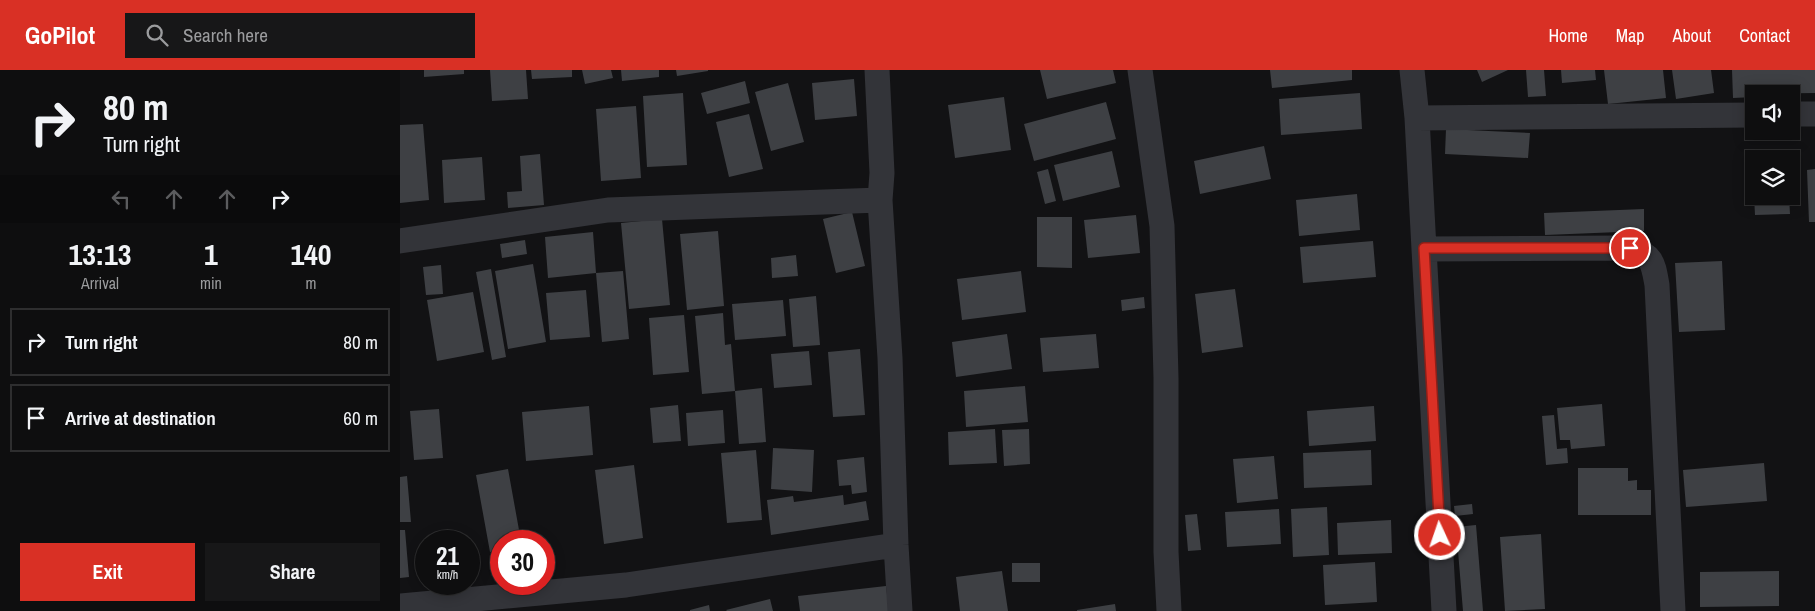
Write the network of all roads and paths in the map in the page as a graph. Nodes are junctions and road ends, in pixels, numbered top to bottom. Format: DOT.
graph roads {
  1 [pos="876,70"];
  2 [pos="1140,70"];
  3 [pos="1412,70"];
  4 [pos="1800,114"];
  5 [pos="1815,114"];
  6 [pos="1745,115"];
  7 [pos="1416,118"];
  8 [pos="880,200"];
  9 [pos="400,241"];
  10 [pos="1424,248"];
  11 [pos="896,545"];
  12 [pos="400,606"];
  13 [pos="900,611"];
  14 [pos="1169,611"];
  15 [pos="1444,611"];
  16 [pos="1673,611"];
  1 -- 8 [label="street"];
  2 -- 14 [label="street"];
  3 -- 7 [label="street"];
  4 -- 5 [label="street"];
  6 -- 7 [label="street"];
  7 -- 10 [label="street"];
  8 -- 9 [label="street"];
  8 -- 11 [label="street"];
  10 -- 15 [label="street"];
  10 -- 16 [label="street"];
  11 -- 12 [label="street"];
  11 -- 13 [label="street"];
}
